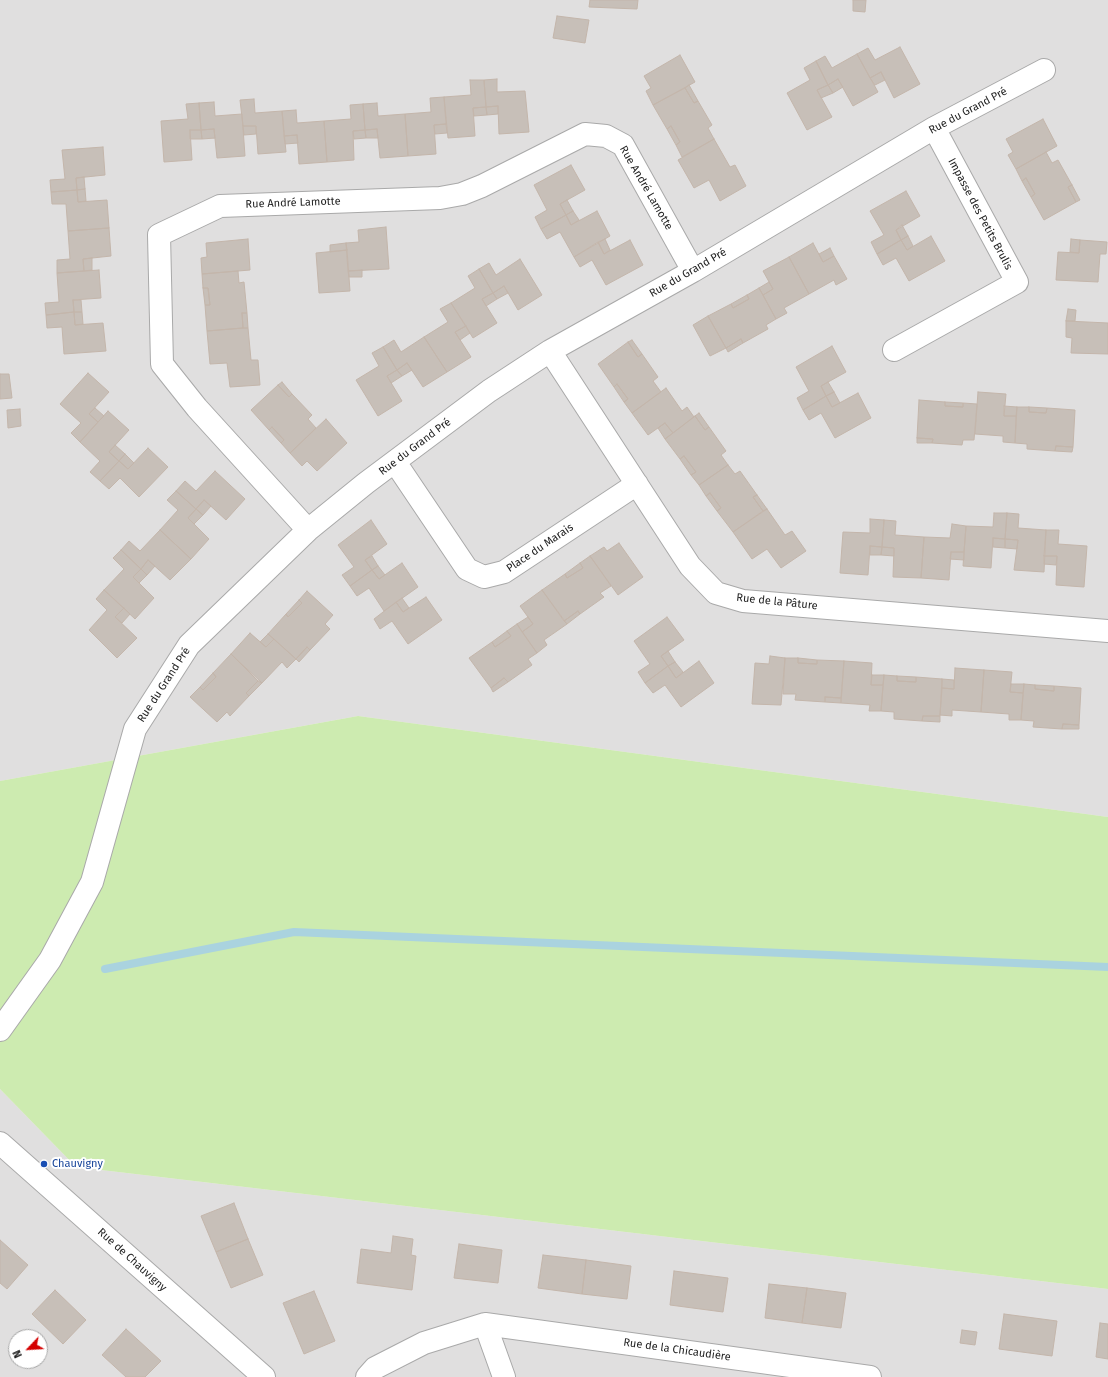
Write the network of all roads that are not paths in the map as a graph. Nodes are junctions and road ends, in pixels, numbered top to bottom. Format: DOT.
graph roads {
  1 [pos="1044,70"];
  2 [pos="934,128"];
  3 [pos="692,271"];
  4 [pos="894,350"];
  5 [pos="550,352"];
  6 [pos="395,462"];
  7 [pos="637,484"];
  8 [pos="308,530"];
  9 [pos="1108,631"];
  10 [pos="0,1030"];
  11 [pos="0,1142"];
  12 [pos="484,1324"];
  13 [pos="264,1377"];
  14 [pos="366,1377"];
  15 [pos="504,1377"];
  16 [pos="870,1377"];
  1 -- 2 [label="street, Rue du Grand Pré"];
  2 -- 3 [label="street, Rue du Grand Pré"];
  2 -- 4 [label="street, Impasse des Petits Brulis"];
  3 -- 5 [label="street, Rue du Grand Pré"];
  3 -- 8 [label="street, Rue André Lamotte"];
  5 -- 6 [label="street, Rue du Grand Pré"];
  5 -- 7 [label="street, Rue de la Pâture"];
  6 -- 7 [label="street, Place du Marais"];
  6 -- 8 [label="street, Rue du Grand Pré"];
  7 -- 9 [label="street, Rue de la Pâture"];
  8 -- 10 [label="street, Rue du Grand Pré"];
  11 -- 13 [label="street, Rue de Chauvigny"];
  12 -- 14 [label="street, Rue de la Chicaudière"];
  12 -- 15 [label="street"];
  12 -- 16 [label="street, Rue de la Chicaudière"];
}
